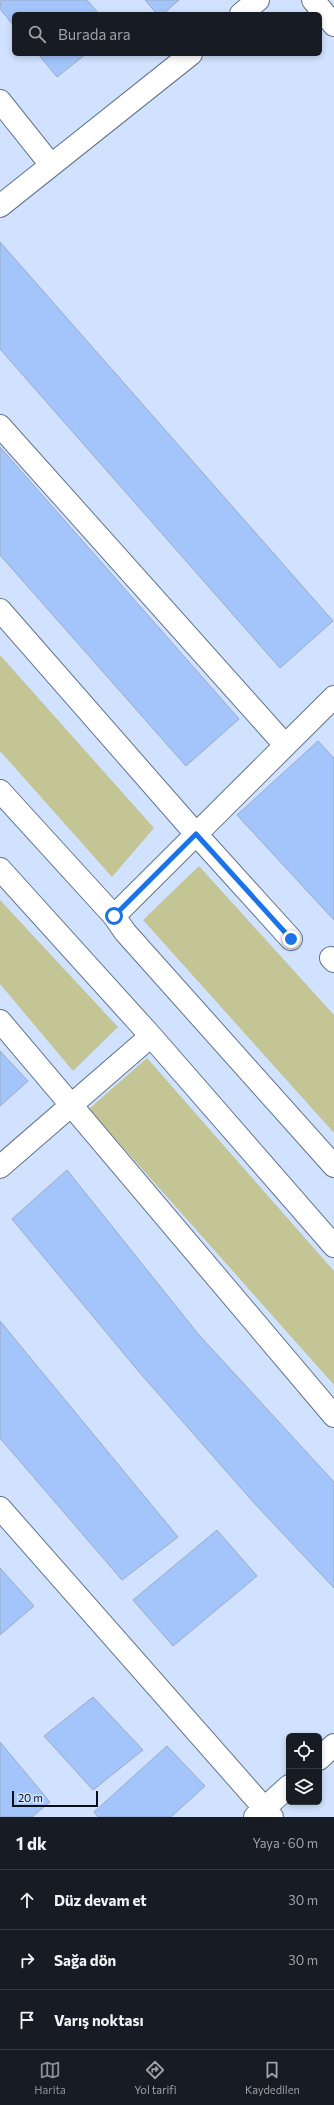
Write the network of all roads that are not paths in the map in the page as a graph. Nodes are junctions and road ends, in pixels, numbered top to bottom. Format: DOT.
graph roads {
  1 [pos="258,0"];
  2 [pos="313,0"];
  3 [pos="243,12"];
  4 [pos="334,25"];
  5 [pos="188,56"];
  6 [pos="0,101"];
  7 [pos="51,165"];
  8 [pos="0,206"];
  9 [pos="0,426"];
  10 [pos="0,610"];
  11 [pos="334,697"];
  12 [pos="285,745"];
  13 [pos="0,791"];
  14 [pos="196,834"];
  15 [pos="0,869"];
  16 [pos="114,916"];
  17 [pos="291,939"];
  18 [pos="0,1021"];
  19 [pos="151,1036"];
  20 [pos="72,1106"];
  21 [pos="334,1166"];
  22 [pos="0,1167"];
  23 [pos="334,1246"];
  24 [pos="334,1416"];
  25 [pos="0,1508"];
  26 [pos="334,1745"];
  27 [pos="322,1756"];
  28 [pos="286,1789"];
  29 [pos="264,1814"];
  1 -- 3 [label="street"];
  2 -- 4 [label="street"];
  5 -- 7 [label="street"];
  6 -- 7 [label="street"];
  7 -- 8 [label="street"];
  9 -- 12 [label="street"];
  10 -- 14 [label="street"];
  11 -- 12 [label="street"];
  12 -- 14 [label="street"];
  13 -- 16 [label="street"];
  14 -- 16 [label="street"];
  14 -- 17 [label="street"];
  15 -- 19 [label="street"];
  16 -- 21 [label="street"];
  18 -- 20 [label="street"];
  19 -- 20 [label="street"];
  19 -- 23 [label="street"];
  20 -- 22 [label="street"];
  20 -- 24 [label="street"];
  25 -- 29 [label="street"];
  26 -- 27 [label="street"];
  28 -- 29 [label="street"];
}
